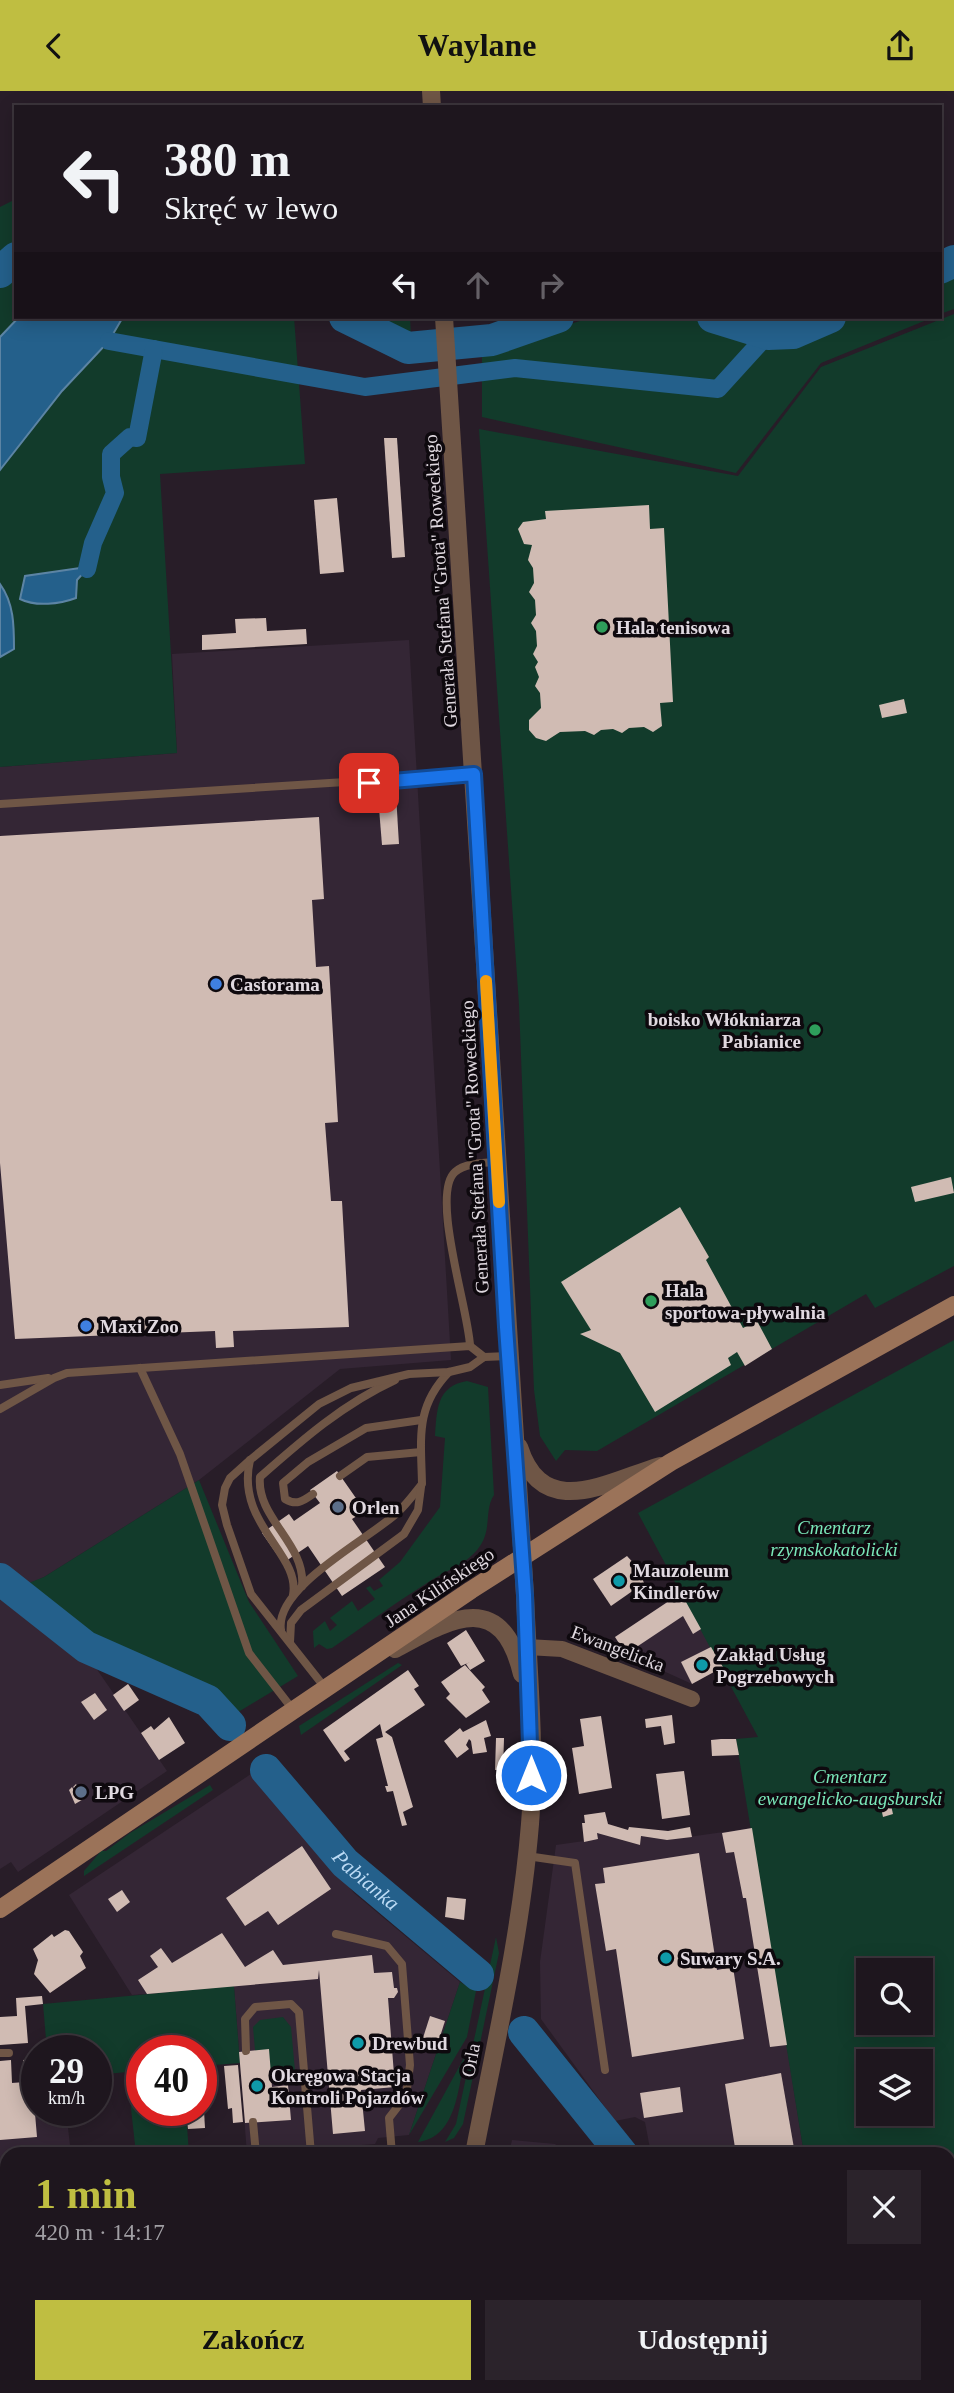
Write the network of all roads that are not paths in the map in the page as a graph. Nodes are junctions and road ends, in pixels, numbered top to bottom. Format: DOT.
graph roads {
  1 [pos="444,319"];
  2 [pos="474,774"];
  3 [pos="0,804"];
  4 [pos="496,1162"];
  5 [pos="954,1305"];
  6 [pos="470,1346"];
  7 [pos="508,1356"];
  8 [pos="484,1357"];
  9 [pos="140,1368"];
  10 [pos="449,1372"];
  11 [pos="409,1374"];
  12 [pos="54,1377"];
  13 [pos="0,1385"];
  14 [pos="0,1409"];
  15 [pos="512,1413"];
  16 [pos="421,1420"];
  17 [pos="421,1452"];
  18 [pos="250,1460"];
  19 [pos="671,1462"];
  20 [pos="340,1476"];
  21 [pos="422,1484"];
  22 [pos="313,1494"];
  23 [pos="522,1557"];
  24 [pos="302,1586"];
  25 [pos="291,1602"];
  26 [pos="281,1631"];
  27 [pos="290,1642"];
  28 [pos="527,1647"];
  29 [pos="345,1676"];
  30 [pos="326,1689"];
  31 [pos="692,1699"];
  32 [pos="295,1711"];
  33 [pos="530,1714"];
  34 [pos="527,1856"];
  35 [pos="0,1909"];
  36 [pos="336,1934"];
  37 [pos="508,1973"];
  38 [pos="246,2051"];
  39 [pos="605,2070"];
  40 [pos="253,2122"];
  41 [pos="255,2147"];
  42 [pos="310,2147"];
  43 [pos="391,2147"];
  44 [pos="475,2147"];
  1 -- 2 [label="street, Generała Stefana \"Grota\" Roweckiego"];
  2 -- 3 [label="lane"];
  2 -- 4 [label="street, Generała Stefana \"Grota\" Roweckiego"];
  4 -- 6 [label="lane"];
  4 -- 7 [label="street, Generała Stefana \"Grota\" Roweckiego"];
  5 -- 19 [label="main road, Jana Kilińskiego"];
  6 -- 8 [label="lane"];
  6 -- 9 [label="lane"];
  7 -- 8 [label="lane"];
  7 -- 15 [label="street, Generała Stefana \"Grota\" Roweckiego"];
  8 -- 10 [label="lane"];
  9 -- 12 [label="lane"];
  9 -- 32 [label="lane"];
  10 -- 11 [label="lane"];
  10 -- 16 [label="lane"];
  11 -- 18 [label="lane"];
  11 -- 24 [label="lane"];
  12 -- 13 [label="lane"];
  12 -- 14 [label="lane"];
  15 -- 19 [label="street"];
  15 -- 23 [label="street, Generała Stefana \"Grota\" Roweckiego"];
  16 -- 17 [label="lane"];
  16 -- 22 [label="lane"];
  17 -- 20 [label="lane"];
  17 -- 21 [label="lane"];
  18 -- 25 [label="lane"];
  18 -- 26 [label="lane"];
  19 -- 23 [label="main road, Jana Kilińskiego"];
  21 -- 24 [label="lane"];
  21 -- 27 [label="lane"];
  23 -- 28 [label="street, Generała Stefana \"Grota\" Roweckiego"];
  23 -- 29 [label="main road, Jana Kilińskiego"];
  24 -- 25 [label="lane"];
  25 -- 26 [label="lane"];
  26 -- 27 [label="lane"];
  27 -- 30 [label="lane"];
  28 -- 31 [label="street, Ewangelicka"];
  28 -- 33 [label="street, Generała Stefana \"Grota\" Roweckiego"];
  29 -- 30 [label="main road, Jana Kilińskiego"];
  29 -- 33 [label="street"];
  30 -- 32 [label="main road, Jana Kilińskiego"];
  32 -- 35 [label="main road, Jana Kilińskiego"];
  33 -- 34 [label="street, Generała Stefana \"Grota\" Roweckiego"];
  34 -- 37 [label="street, Generała Stefana \"Grota\" Roweckiego"];
  34 -- 39 [label="lane"];
  36 -- 43 [label="lane"];
  37 -- 44 [label="street, Orla"];
  38 -- 42 [label="lane"];
  40 -- 41 [label="lane"];
}
